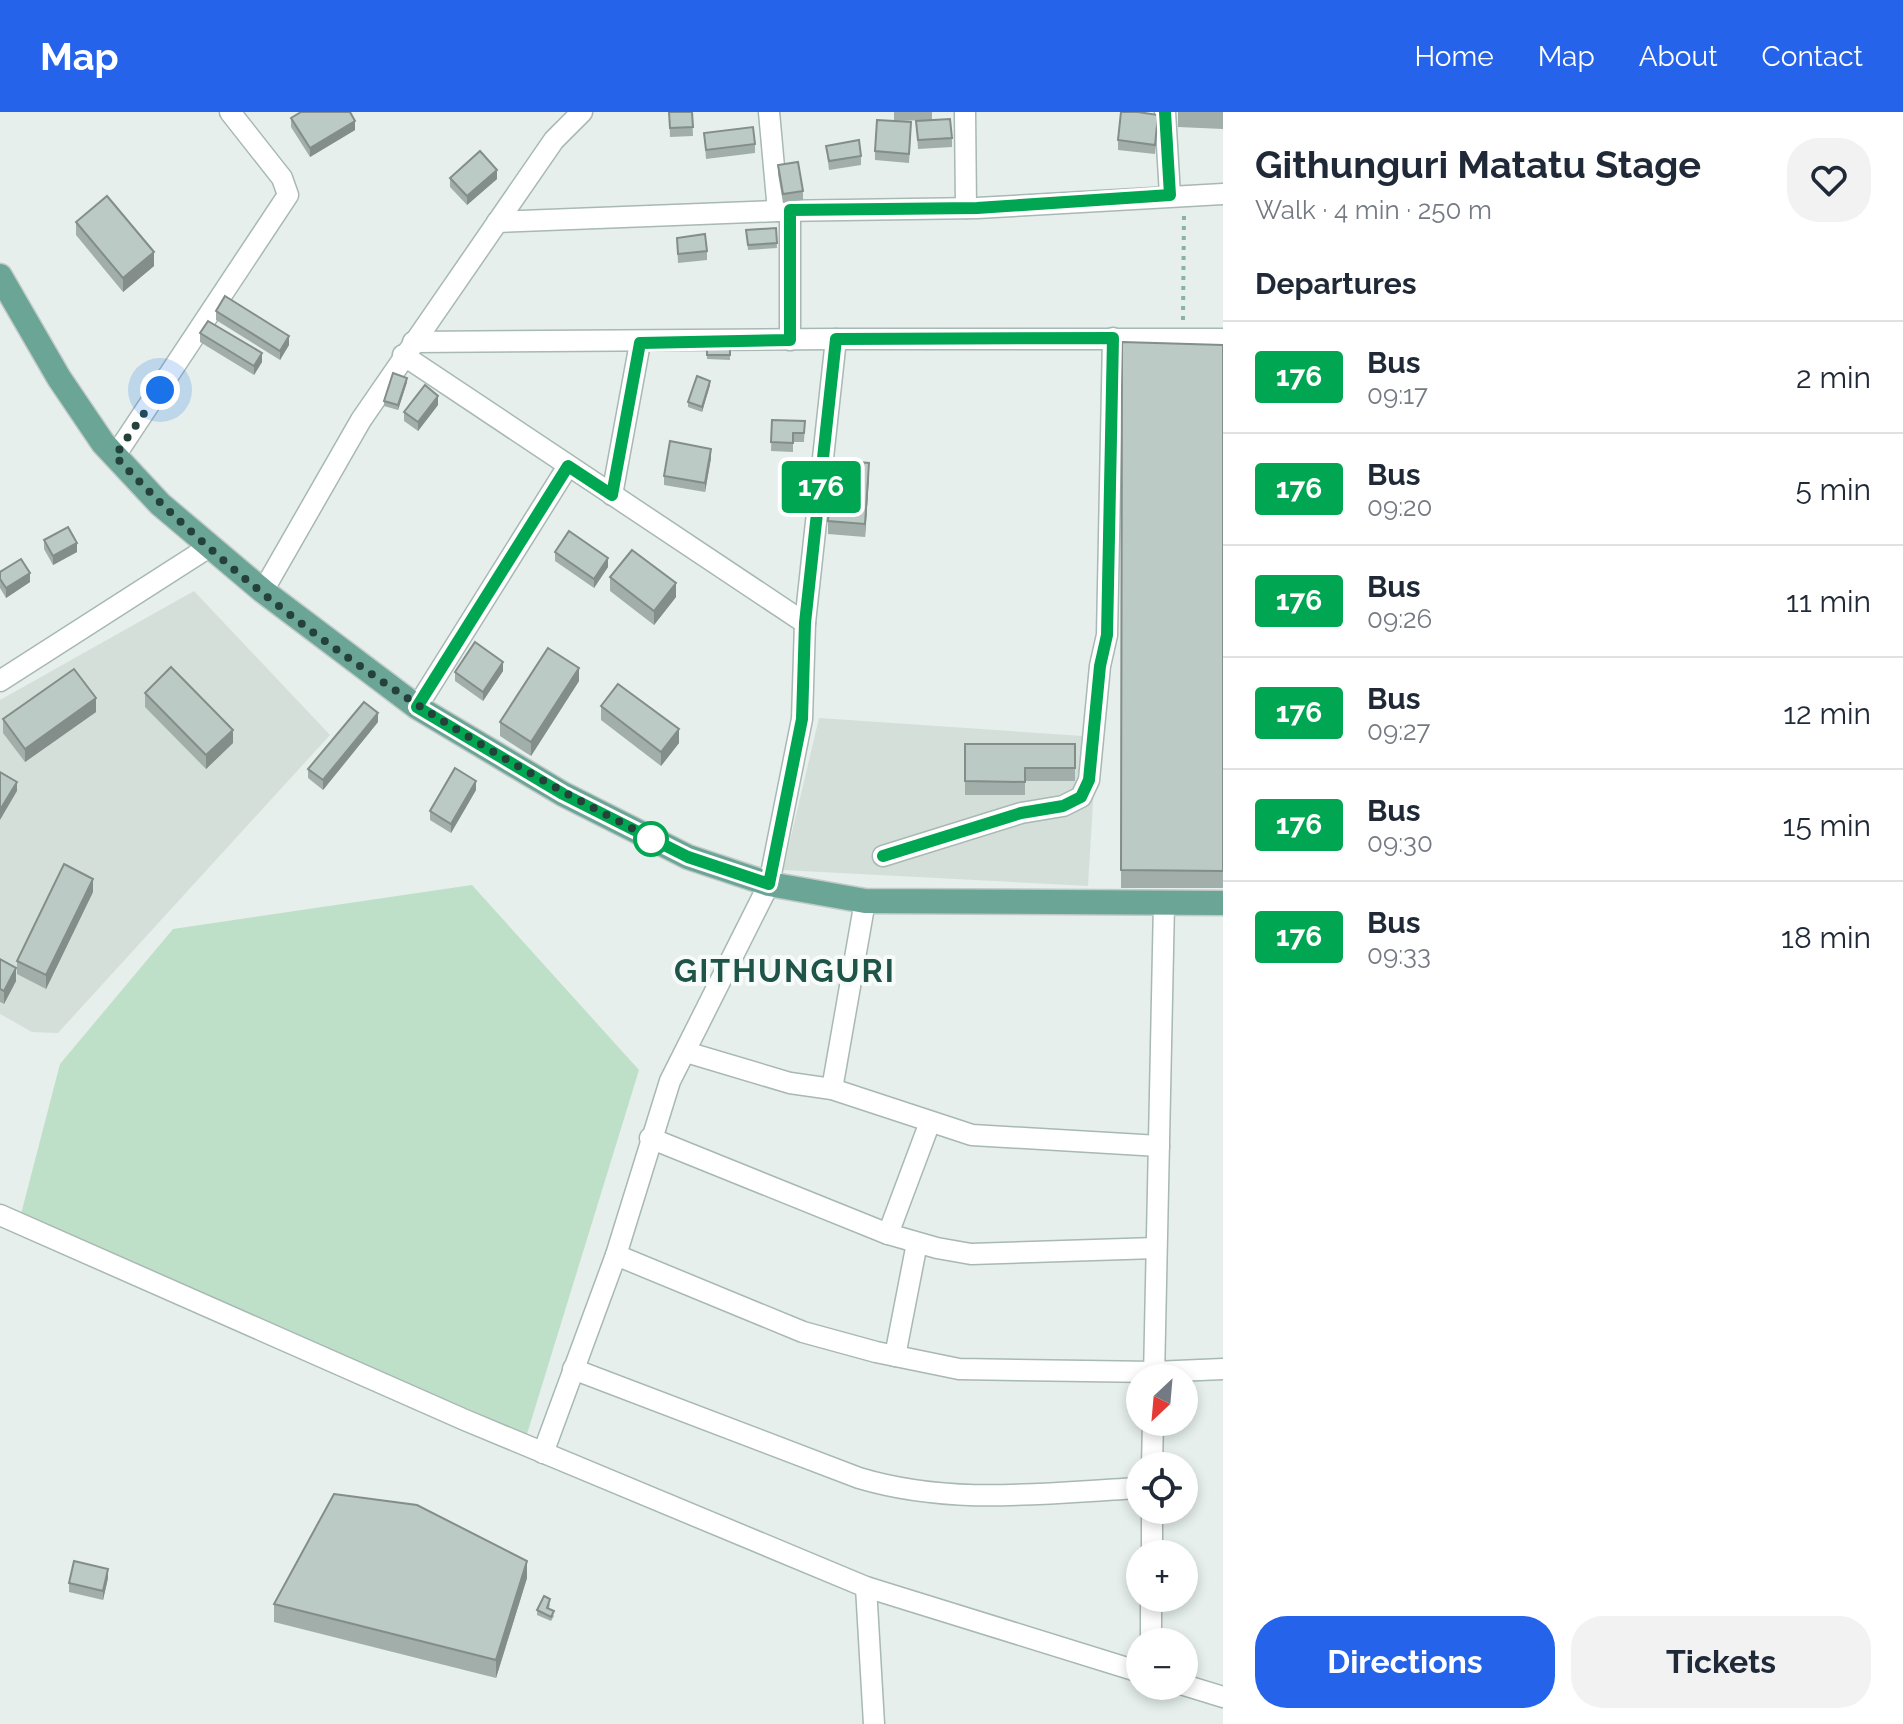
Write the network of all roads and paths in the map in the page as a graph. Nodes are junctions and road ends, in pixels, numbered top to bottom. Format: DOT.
graph roads {
  1 [pos="230,112"];
  2 [pos="582,112"];
  3 [pos="769,112"];
  4 [pos="965,112"];
  5 [pos="1165,112"];
  6 [pos="1223,194"];
  7 [pos="1177,195"];
  8 [pos="966,208"];
  9 [pos="784,210"];
  10 [pos="497,222"];
  11 [pos="0,276"];
  12 [pos="1113,338"];
  13 [pos="1183,338"];
  14 [pos="836,339"];
  15 [pos="1223,339"];
  16 [pos="790,340"];
  17 [pos="640,343"];
  18 [pos="408,348"];
  19 [pos="115,456"];
  20 [pos="568,466"];
  21 [pos="612,495"];
  22 [pos="209,547"];
  23 [pos="263,591"];
  24 [pos="805,623"];
  25 [pos="0,681"];
  26 [pos="417,707"];
  27 [pos="883,856"];
  28 [pos="769,884"];
  29 [pos="865,901"];
  30 [pos="1164,903"];
  31 [pos="1223,903"];
  32 [pos="686,1052"];
  33 [pos="832,1089"];
  34 [pos="930,1122"];
  35 [pos="650,1138"];
  36 [pos="1159,1146"];
  37 [pos="0,1215"];
  38 [pos="888,1234"];
  39 [pos="917,1243"];
  40 [pos="1156,1248"];
  41 [pos="616,1255"];
  42 [pos="895,1356"];
  43 [pos="1154,1364"];
  44 [pos="573,1369"];
  45 [pos="1223,1369"];
  46 [pos="1198,1371"];
  47 [pos="1126,1374"];
  48 [pos="543,1453"];
  49 [pos="1126,1489"];
  50 [pos="866,1587"];
  51 [pos="1126,1668"];
  52 [pos="1198,1689"];
  53 [pos="1223,1697"];
  54 [pos="874,1724"];
  1 -- 19 [label="street"];
  2 -- 10 [label="street"];
  3 -- 9 [label="street"];
  4 -- 8 [label="street"];
  5 -- 7 [label="street"];
  6 -- 7 [label="street"];
  7 -- 8 [label="street"];
  7 -- 13 [label="path"];
  8 -- 9 [label="street"];
  9 -- 10 [label="street"];
  9 -- 16 [label="street"];
  10 -- 18 [label="street"];
  11 -- 19 [label="main road"];
  12 -- 13 [label="street"];
  12 -- 14 [label="street"];
  12 -- 27 [label="street"];
  13 -- 15 [label="street"];
  14 -- 16 [label="street"];
  14 -- 24 [label="street"];
  16 -- 17 [label="street"];
  17 -- 18 [label="street"];
  17 -- 21 [label="street"];
  18 -- 20 [label="street"];
  18 -- 23 [label="street"];
  19 -- 22 [label="main road"];
  20 -- 21 [label="street"];
  20 -- 26 [label="street"];
  21 -- 24 [label="street"];
  22 -- 23 [label="main road"];
  22 -- 25 [label="street"];
  23 -- 26 [label="main road"];
  24 -- 28 [label="street"];
  26 -- 28 [label="main road"];
  28 -- 29 [label="main road"];
  28 -- 32 [label="street"];
  29 -- 30 [label="main road"];
  29 -- 33 [label="street"];
  30 -- 31 [label="main road"];
  30 -- 36 [label="street"];
  32 -- 33 [label="street"];
  32 -- 35 [label="street"];
  33 -- 34 [label="street"];
  34 -- 36 [label="street"];
  34 -- 38 [label="street"];
  35 -- 38 [label="street"];
  35 -- 41 [label="street"];
  36 -- 40 [label="street"];
  37 -- 48 [label="street"];
  38 -- 39 [label="street"];
  39 -- 40 [label="street"];
  39 -- 42 [label="street"];
  40 -- 43 [label="street"];
  41 -- 42 [label="street"];
  41 -- 44 [label="street"];
  42 -- 47 [label="street"];
  44 -- 48 [label="street"];
  44 -- 49 [label="street"];
  45 -- 46 [label="street"];
  48 -- 50 [label="street"];
  50 -- 51 [label="street"];
  50 -- 54 [label="street"];
  52 -- 53 [label="street"];
}
